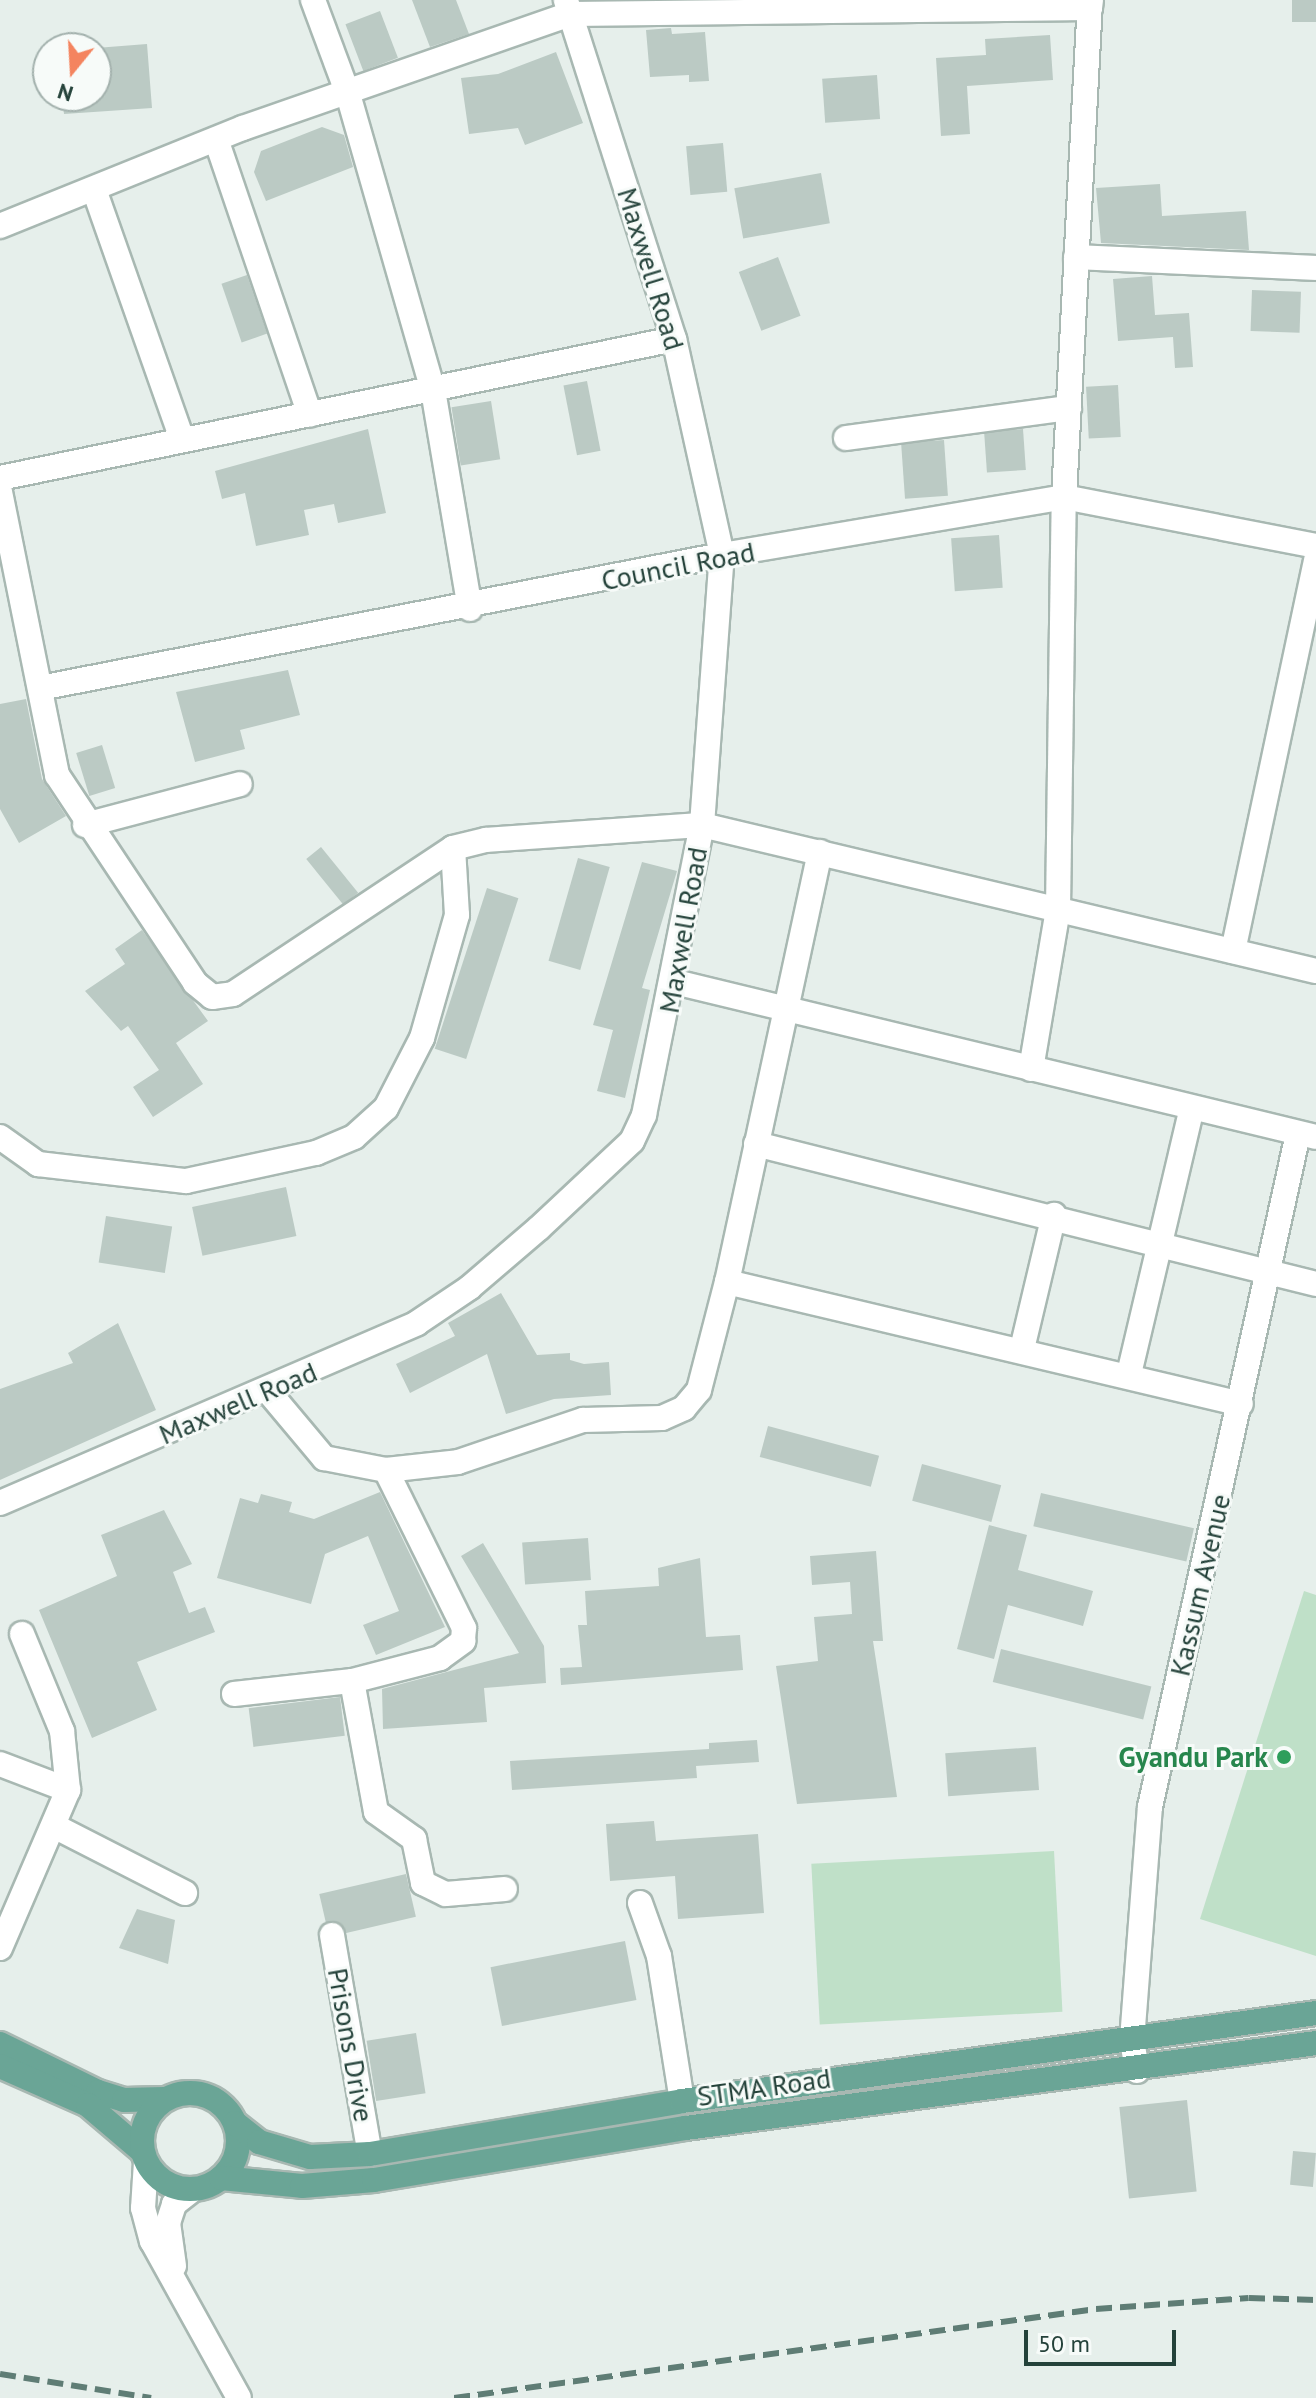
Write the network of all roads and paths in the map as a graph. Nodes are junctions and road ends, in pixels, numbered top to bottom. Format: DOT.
graph roads {
  1 [pos="313,0"];
  2 [pos="715,4"];
  3 [pos="1091,4"];
  4 [pos="568,7"];
  5 [pos="348,94"];
  6 [pos="217,142"];
  7 [pos="95,192"];
  8 [pos="0,226"];
  9 [pos="1076,257"];
  10 [pos="1316,268"];
  11 [pos="674,339"];
  12 [pos="433,390"];
  13 [pos="1069,408"];
  14 [pos="310,415"];
  15 [pos="846,438"];
  16 [pos="182,439"];
  17 [pos="0,478"];
  18 [pos="0,492"];
  19 [pos="1064,497"];
  20 [pos="1316,546"];
  21 [pos="722,555"];
  22 [pos="1316,560"];
  23 [pos="470,609"];
  24 [pos="40,688"];
  25 [pos="240,784"];
  26 [pos="85,825"];
  27 [pos="702,825"];
  28 [pos="453,848"];
  29 [pos="820,852"];
  30 [pos="1058,910"];
  31 [pos="1233,951"];
  32 [pos="1316,971"];
  33 [pos="675,982"];
  34 [pos="783,1011"];
  35 [pos="1031,1069"];
  36 [pos="1192,1108"];
  37 [pos="1307,1136"];
  38 [pos="0,1137"];
  39 [pos="756,1144"];
  40 [pos="1054,1215"];
  41 [pos="1161,1241"];
  42 [pos="1269,1268"];
  43 [pos="727,1282"];
  44 [pos="1316,1284"];
  45 [pos="1022,1349"];
  46 [pos="1129,1374"];
  47 [pos="267,1390"];
  48 [pos="1241,1404"];
  49 [pos="386,1470"];
  50 [pos="0,1503"];
  51 [pos="22,1634"];
  52 [pos="352,1681"];
  53 [pos="234,1694"];
  54 [pos="0,1764"];
  55 [pos="68,1790"];
  56 [pos="56,1827"];
  57 [pos="505,1889"];
  58 [pos="185,1893"];
  59 [pos="640,1903"];
  60 [pos="332,1935"];
  61 [pos="0,1948"];
  62 [pos="1316,2013"];
  63 [pos="1132,2040"];
  64 [pos="1316,2043"];
  65 [pos="0,2044"];
  66 [pos="0,2066"];
  67 [pos="1137,2071"];
  68 [pos="165,2099"];
  69 [pos="682,2101"];
  70 [pos="235,2123"];
  71 [pos="370,2154"];
  72 [pos="144,2157"];
  73 [pos="221,2178"];
  74 [pos="193,2189"];
  75 [pos="179,2288"];
  76 [pos="239,2398"];
  1 -- 5 [label="street"];
  2 -- 3 [label="street"];
  2 -- 4 [label="street"];
  3 -- 9 [label="street"];
  4 -- 5 [label="street"];
  4 -- 11 [label="street, Maxwell Road"];
  5 -- 6 [label="street"];
  5 -- 12 [label="street"];
  6 -- 7 [label="street"];
  6 -- 14 [label="street"];
  7 -- 8 [label="street"];
  7 -- 16 [label="street"];
  9 -- 10 [label="street"];
  9 -- 13 [label="street"];
  11 -- 12 [label="street"];
  11 -- 21 [label="street, Maxwell Road"];
  12 -- 14 [label="street"];
  12 -- 23 [label="street"];
  13 -- 15 [label="street"];
  13 -- 19 [label="street"];
  14 -- 16 [label="street"];
  16 -- 17 [label="street"];
  18 -- 24 [label="street"];
  19 -- 20 [label="street, Council Road"];
  19 -- 21 [label="street, Council Road"];
  19 -- 30 [label="street"];
  21 -- 23 [label="street, Council Road"];
  21 -- 27 [label="street, Maxwell Road"];
  22 -- 31 [label="street"];
  23 -- 24 [label="street, Council Road"];
  24 -- 26 [label="street"];
  25 -- 26 [label="street"];
  26 -- 28 [label="street"];
  27 -- 28 [label="street"];
  27 -- 29 [label="street"];
  27 -- 33 [label="street, Maxwell Road"];
  28 -- 38 [label="street"];
  29 -- 30 [label="street"];
  29 -- 34 [label="street"];
  30 -- 31 [label="street"];
  30 -- 35 [label="street"];
  31 -- 32 [label="street"];
  33 -- 34 [label="street"];
  33 -- 47 [label="street, Maxwell Road"];
  34 -- 35 [label="street"];
  34 -- 39 [label="street"];
  35 -- 36 [label="street"];
  36 -- 37 [label="street"];
  36 -- 41 [label="street"];
  37 -- 42 [label="street, Kassum Avenue"];
  39 -- 40 [label="street"];
  39 -- 43 [label="street"];
  40 -- 41 [label="street"];
  40 -- 45 [label="street"];
  41 -- 42 [label="street"];
  41 -- 46 [label="street"];
  42 -- 44 [label="street"];
  42 -- 48 [label="street, Kassum Avenue"];
  43 -- 45 [label="street"];
  43 -- 49 [label="street"];
  45 -- 46 [label="street"];
  46 -- 48 [label="street"];
  47 -- 49 [label="street"];
  47 -- 50 [label="street, Maxwell Road"];
  48 -- 63 [label="street, Kassum Avenue"];
  49 -- 52 [label="street"];
  51 -- 55 [label="street"];
  52 -- 53 [label="street"];
  52 -- 57 [label="street"];
  54 -- 55 [label="street"];
  55 -- 56 [label="street"];
  56 -- 58 [label="street"];
  56 -- 61 [label="street"];
  59 -- 69 [label="street"];
  60 -- 71 [label="street, Prisons Drive"];
  62 -- 63 [label="main road, STMA Road"];
  63 -- 67 [label="street, Kassum Avenue"];
  63 -- 69 [label="main road, STMA Road"];
  64 -- 67 [label="main road, STMA Road"];
  65 -- 68 [label="main road"];
  66 -- 72 [label="main road"];
  67 -- 73 [label="main road, STMA Road"];
  68 -- 70 [label="main road"];
  68 -- 72 [label="main road"];
  69 -- 71 [label="main road, STMA Road"];
  70 -- 71 [label="main road, STMA Road"];
  70 -- 73 [label="main road"];
  72 -- 74 [label="main road"];
  72 -- 75 [label="street"];
  73 -- 74 [label="main road"];
  74 -- 75 [label="street"];
  75 -- 76 [label="street"];
}
